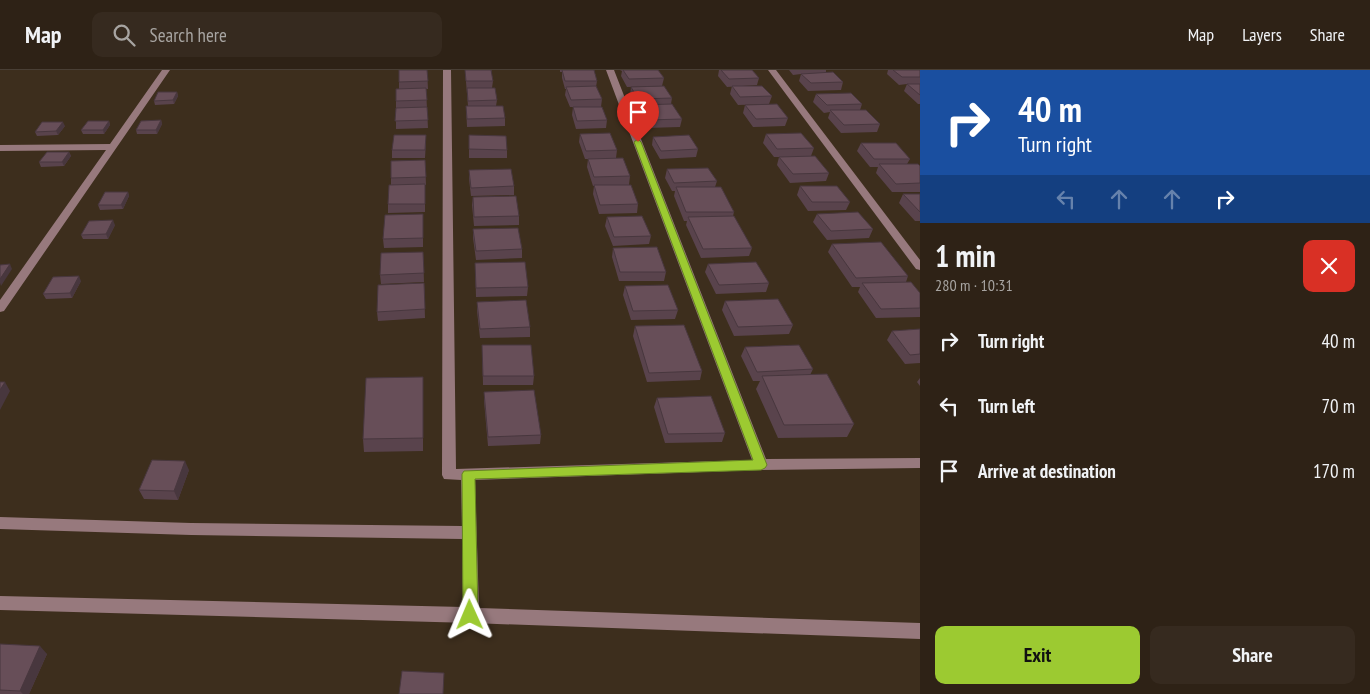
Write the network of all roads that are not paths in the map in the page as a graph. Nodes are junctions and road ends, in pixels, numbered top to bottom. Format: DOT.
graph roads {
  1 [pos="166,70"];
  2 [pos="447,70"];
  3 [pos="610,70"];
  4 [pos="772,70"];
  5 [pos="113,147"];
  6 [pos="0,148"];
  7 [pos="920,266"];
  8 [pos="0,308"];
  9 [pos="920,463"];
  10 [pos="761,465"];
  11 [pos="468,474"];
  12 [pos="0,522"];
  13 [pos="469,533"];
  14 [pos="0,603"];
  15 [pos="470,615"];
  16 [pos="920,630"];
  1 -- 5 [label="street"];
  2 -- 11 [label="street"];
  3 -- 10 [label="street"];
  4 -- 7 [label="street"];
  5 -- 6 [label="street"];
  5 -- 8 [label="street"];
  9 -- 10 [label="street"];
  10 -- 11 [label="street"];
  11 -- 13 [label="street"];
  12 -- 13 [label="street"];
  13 -- 15 [label="street"];
  14 -- 15 [label="street"];
  15 -- 16 [label="street"];
}
